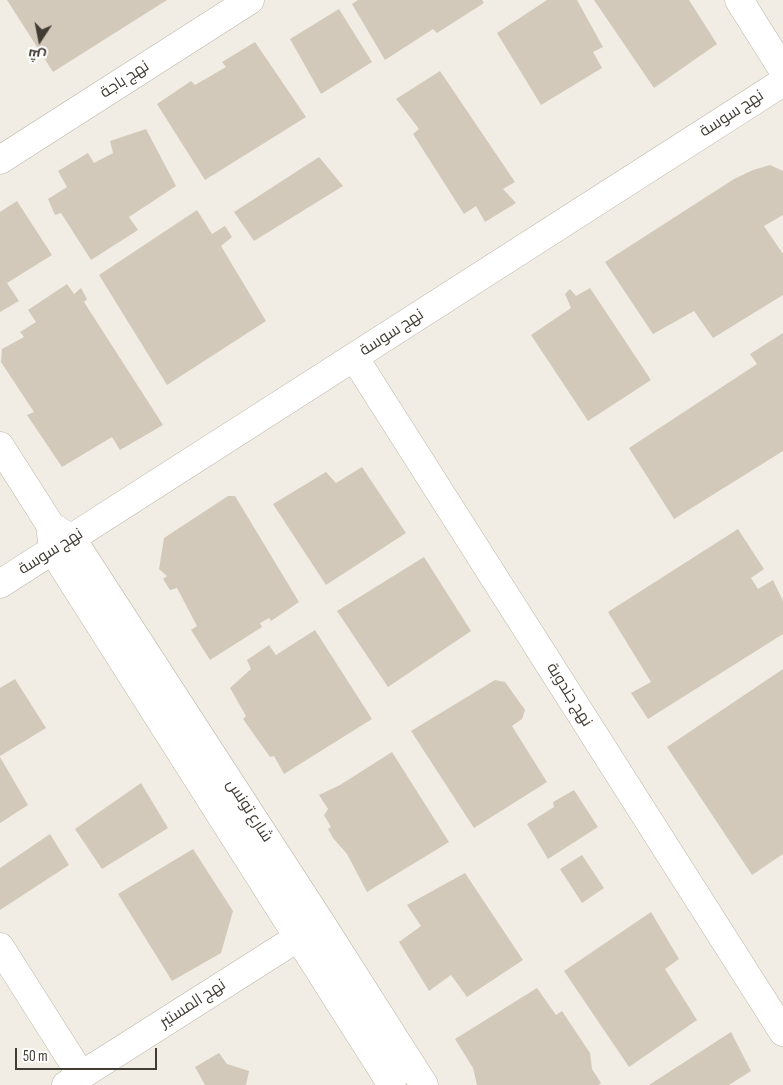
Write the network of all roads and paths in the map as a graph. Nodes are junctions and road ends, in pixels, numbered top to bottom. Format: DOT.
graph roads {
  1 [pos="250,0"];
  2 [pos="739,0"];
  3 [pos="783,70"];
  4 [pos="783,82"];
  5 [pos="0,160"];
  6 [pos="354,357"];
  7 [pos="0,446"];
  8 [pos="59,539"];
  9 [pos="0,584"];
  10 [pos="321,923"];
  11 [pos="297,937"];
  12 [pos="0,947"];
  13 [pos="783,1032"];
  14 [pos="74,1080"];
  15 [pos="392,1085"];
  16 [pos="424,1085"];
  1 -- 5 [label="street, نهج باجة"];
  2 -- 3 [label="street"];
  4 -- 6 [label="street, نهج سوسة"];
  6 -- 8 [label="street, نهج سوسة"];
  6 -- 13 [label="street, نهج جندوبة"];
  7 -- 8 [label="street, شارع تونس"];
  8 -- 9 [label="street, نهج سوسة"];
  8 -- 10 [label="street, شارع تونس"];
  8 -- 11 [label="street, شارع تونس"];
  10 -- 11 [label="street, نهج المستير"];
  10 -- 16 [label="street, شارع تونس"];
  11 -- 14 [label="street, نهج المستير"];
  11 -- 15 [label="street, شارع تونس"];
  12 -- 14 [label="street"];
}
